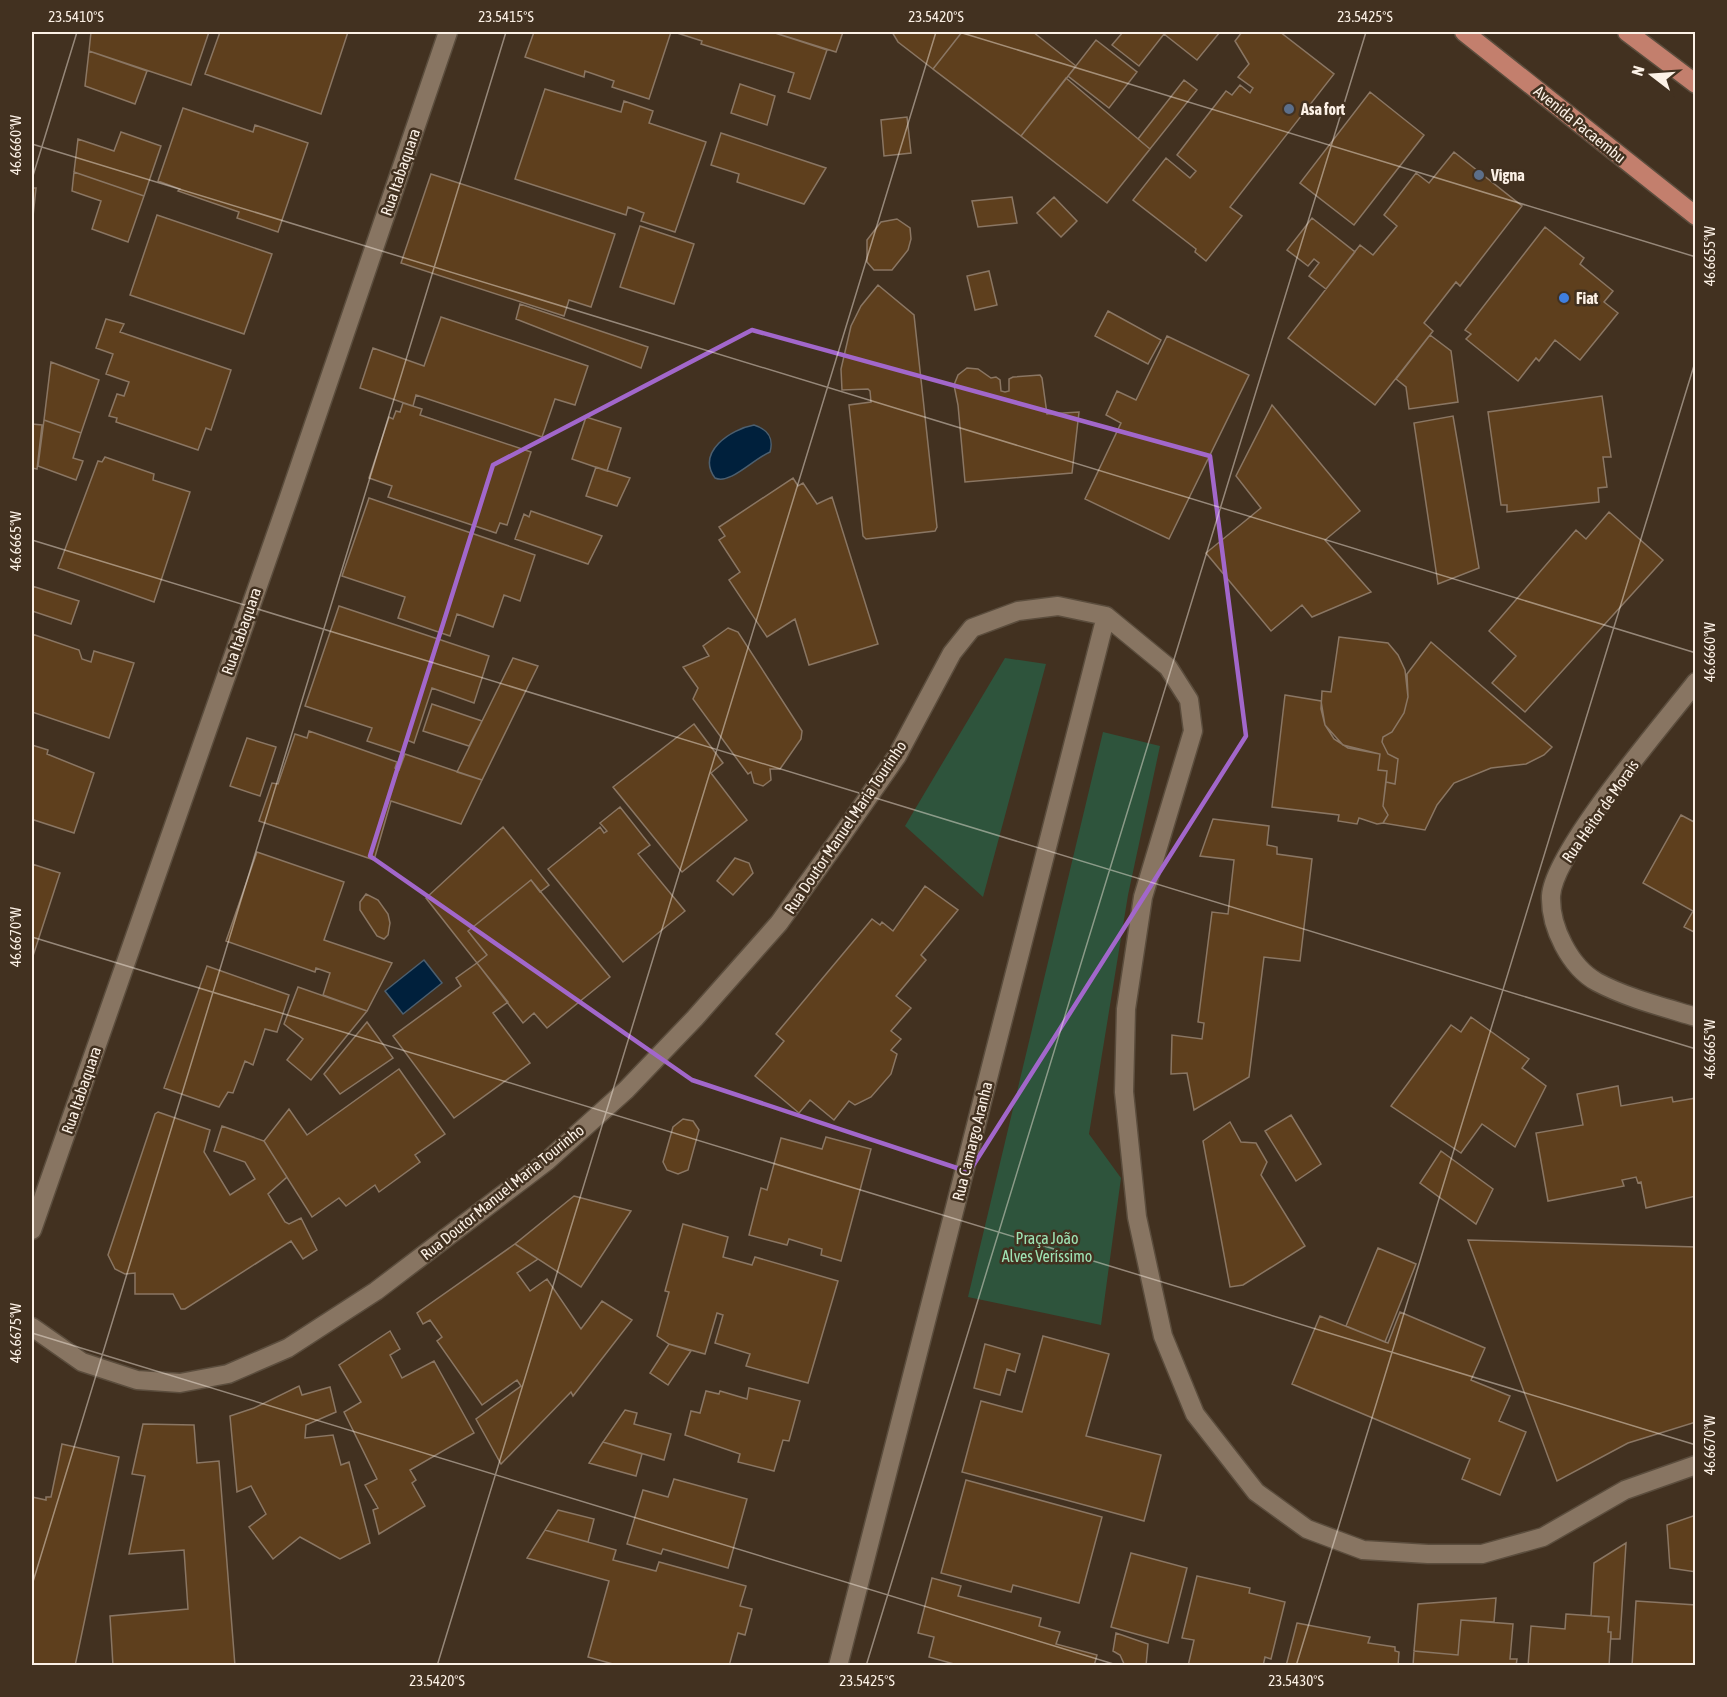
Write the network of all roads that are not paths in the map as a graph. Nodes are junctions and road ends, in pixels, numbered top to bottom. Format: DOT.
graph roads {
  1 [pos="448,32"];
  2 [pos="1464,32"];
  3 [pos="1627,32"];
  4 [pos="1695,84"];
  5 [pos="1695,216"];
  6 [pos="1106,616"];
  7 [pos="1695,682"];
  8 [pos="1695,1017"];
  9 [pos="32,1230"];
  10 [pos="32,1328"];
  11 [pos="1695,1466"];
  12 [pos="838,1665"];
  1 -- 9 [label="street, Rua Itabaquara"];
  2 -- 5 [label="main road, Avenida Pacaembu"];
  3 -- 4 [label="main road"];
  6 -- 10 [label="street, Rua Doutor Manuel Maria Tourinho"];
  6 -- 11 [label="street, Rua Doutor Manuel Maria Tourinho"];
  6 -- 12 [label="street, Rua Camargo Aranha"];
  7 -- 8 [label="street, Rua Heitor de Morais"];
}
